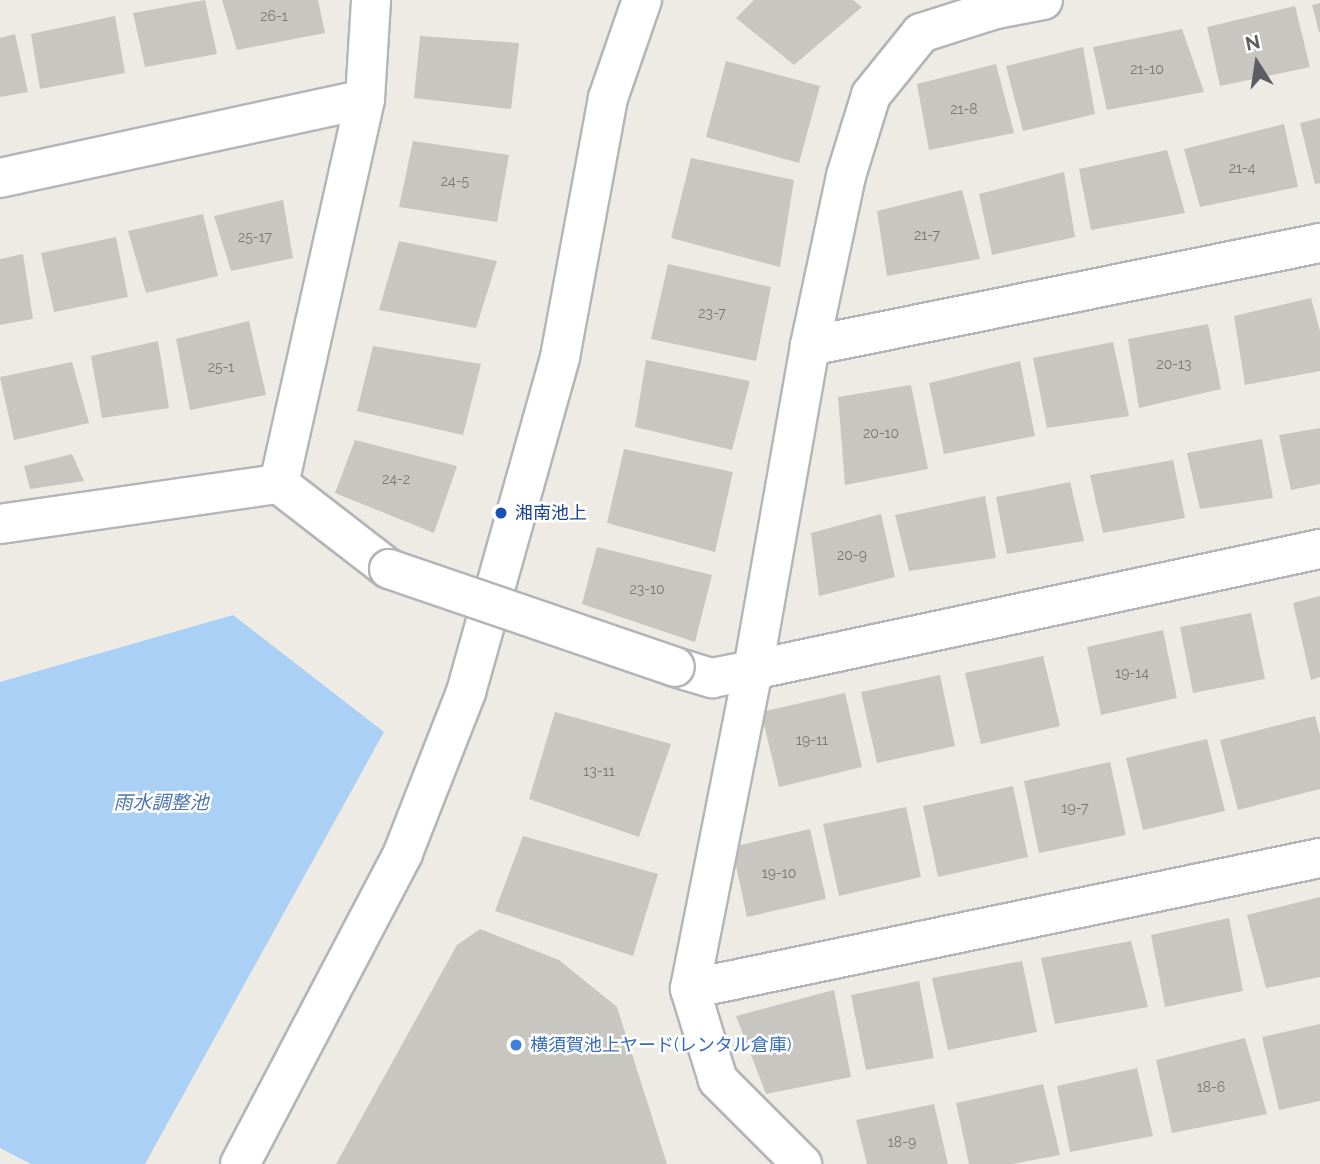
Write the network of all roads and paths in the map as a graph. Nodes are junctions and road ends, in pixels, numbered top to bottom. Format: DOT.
graph roads {
  1 [pos="371,0"];
  2 [pos="642,0"];
  3 [pos="1043,0"];
  4 [pos="365,99"];
  5 [pos="0,178"];
  6 [pos="1320,243"];
  7 [pos="810,346"];
  8 [pos="279,484"];
  9 [pos="0,524"];
  10 [pos="1320,549"];
  11 [pos="753,670"];
  12 [pos="1320,858"];
  13 [pos="690,989"];
  14 [pos="240,1164"];
  15 [pos="802,1164"];
  1 -- 4 [label="street"];
  2 -- 14 [label="street"];
  3 -- 7 [label="street"];
  4 -- 5 [label="street"];
  4 -- 8 [label="street"];
  6 -- 7 [label="street"];
  7 -- 11 [label="street"];
  8 -- 9 [label="street"];
  8 -- 11 [label="street, bridge"];
  10 -- 11 [label="street"];
  11 -- 13 [label="street"];
  12 -- 13 [label="street"];
  13 -- 15 [label="street"];
}
